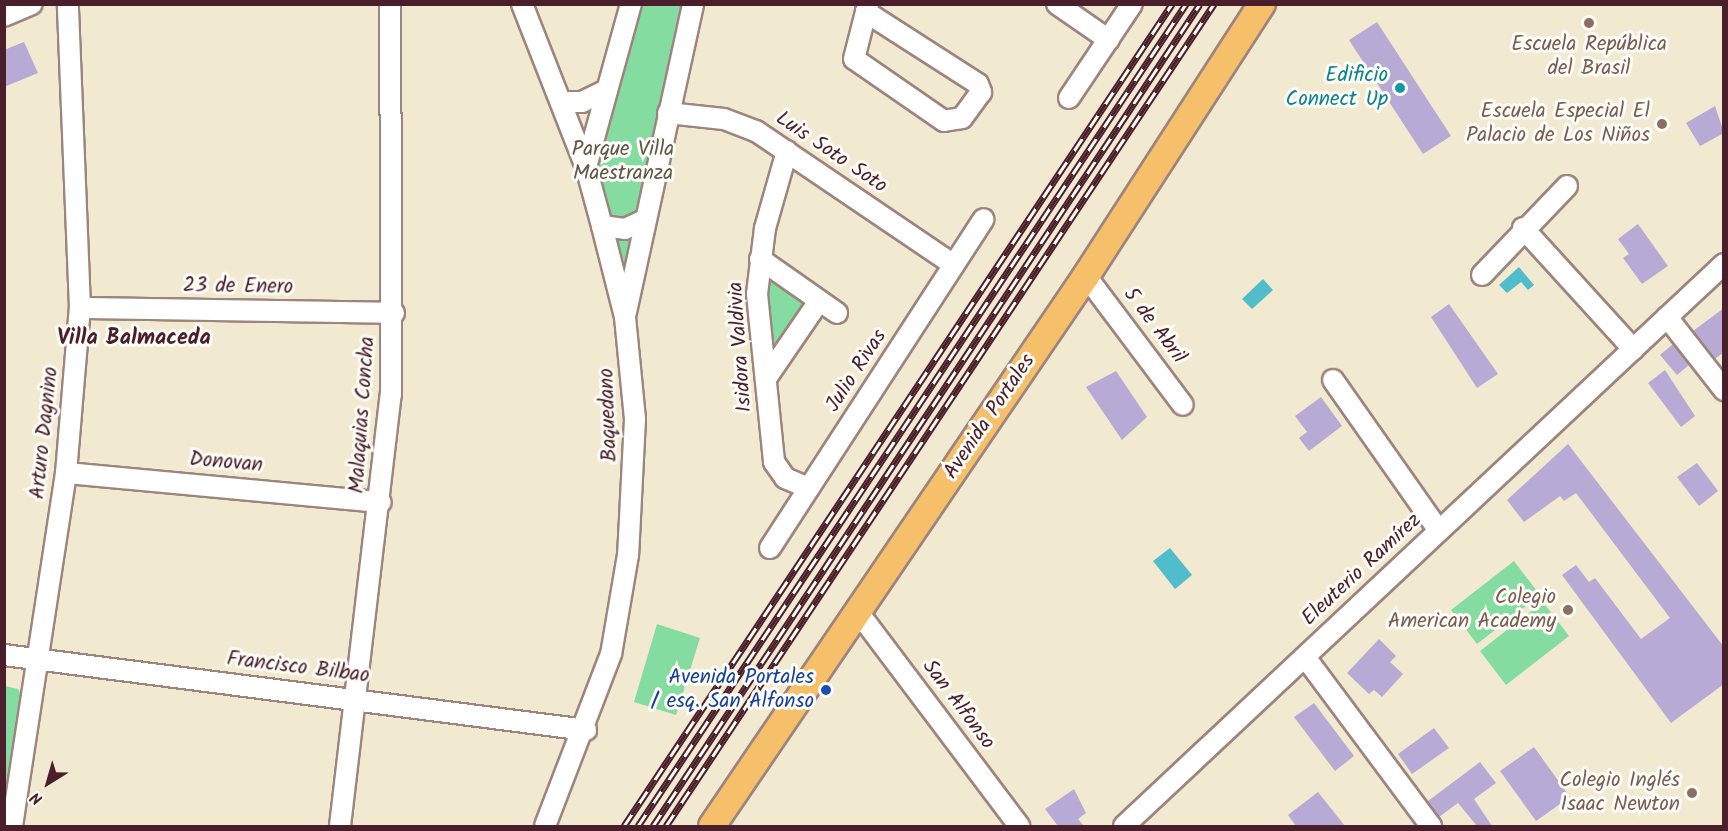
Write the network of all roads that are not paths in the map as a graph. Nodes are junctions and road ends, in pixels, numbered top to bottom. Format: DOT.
graph roads {
  1 [pos="32,4"];
  2 [pos="68,4"];
  3 [pos="390,4"];
  4 [pos="522,4"];
  5 [pos="631,4"];
  6 [pos="693,4"];
  7 [pos="1057,4"];
  8 [pos="1132,4"];
  9 [pos="1262,4"];
  10 [pos="867,8"];
  11 [pos="4,16"];
  12 [pos="1109,40"];
  13 [pos="607,90"];
  14 [pos="1069,98"];
  15 [pos="562,102"];
  16 [pos="668,113"];
  17 [pos="787,151"];
  18 [pos="586,167"];
  19 [pos="1567,186"];
  20 [pos="646,219"];
  21 [pos="984,219"];
  22 [pos="602,226"];
  23 [pos="1523,228"];
  24 [pos="760,259"];
  25 [pos="1724,264"];
  26 [pos="954,265"];
  27 [pos="1482,274"];
  28 [pos="1086,276"];
  29 [pos="819,301"];
  30 [pos="80,308"];
  31 [pos="394,313"];
  32 [pos="837,313"];
  33 [pos="625,317"];
  34 [pos="1667,317"];
  35 [pos="1633,349"];
  36 [pos="767,377"];
  37 [pos="1333,380"];
  38 [pos="1724,390"];
  39 [pos="1183,405"];
  40 [pos="66,473"];
  41 [pos="810,488"];
  42 [pos="381,502"];
  43 [pos="1439,531"];
  44 [pos="770,548"];
  45 [pos="858,612"];
  46 [pos="4,655"];
  47 [pos="1305,657"];
  48 [pos="38,659"];
  49 [pos="356,700"];
  50 [pos="586,730"];
  51 [pos="719,823"];
  52 [pos="12,826"];
  53 [pos="340,826"];
  54 [pos="545,826"];
  55 [pos="1019,826"];
  56 [pos="1124,826"];
  57 [pos="1431,826"];
  1 -- 11 [label="street"];
  2 -- 30 [label="street, Arturo Dagnino"];
  3 -- 31 [label="street, Malaquias Concha"];
  4 -- 15 [label="street, Baquedano"];
  5 -- 13 [label="street"];
  6 -- 16 [label="street"];
  7 -- 12 [label="street"];
  8 -- 12 [label="street"];
  9 -- 28 [label="main road, Avenida Portales"];
  10 -- 10 [label="street"];
  12 -- 14 [label="street"];
  13 -- 15 [label="street"];
  13 -- 18 [label="street"];
  15 -- 18 [label="street, Baquedano"];
  16 -- 17 [label="street, Luis Soto Soto"];
  16 -- 20 [label="street"];
  17 -- 24 [label="street, Isidora Valdivia"];
  17 -- 26 [label="street, Luis Soto Soto"];
  18 -- 22 [label="street, Baquedano"];
  19 -- 23 [label="street"];
  20 -- 22 [label="street"];
  20 -- 33 [label="street"];
  21 -- 26 [label="street, Julio Rivas"];
  22 -- 33 [label="street, Baquedano"];
  23 -- 27 [label="street"];
  23 -- 35 [label="street"];
  24 -- 29 [label="street"];
  24 -- 36 [label="street, Isidora Valdivia"];
  25 -- 34 [label="street, Eleuterio Ramírez"];
  26 -- 41 [label="street, Julio Rivas"];
  28 -- 39 [label="street, 5 de Abril"];
  28 -- 45 [label="main road, Avenida Portales"];
  29 -- 32 [label="street"];
  29 -- 36 [label="street"];
  30 -- 31 [label="street, 23 de Enero"];
  30 -- 40 [label="street, Arturo Dagnino"];
  31 -- 42 [label="street, Malaquias Concha"];
  33 -- 50 [label="street, Baquedano"];
  34 -- 35 [label="street, Eleuterio Ramírez"];
  34 -- 38 [label="street"];
  35 -- 43 [label="street, Eleuterio Ramírez"];
  36 -- 41 [label="street, Isidora Valdivia"];
  37 -- 43 [label="street"];
  40 -- 42 [label="street, Donovan"];
  40 -- 48 [label="street, Arturo Dagnino"];
  41 -- 44 [label="street, Julio Rivas"];
  42 -- 49 [label="street, Malaquias Concha"];
  43 -- 47 [label="street, Eleuterio Ramírez"];
  45 -- 51 [label="main road, Avenida Portales"];
  45 -- 55 [label="street, San Alfonso"];
  46 -- 48 [label="street, Francisco Bilbao"];
  47 -- 56 [label="street, Eleuterio Ramírez"];
  47 -- 57 [label="street"];
  48 -- 49 [label="street, Francisco Bilbao"];
  48 -- 52 [label="street, Arturo Dagnino"];
  49 -- 50 [label="street, Francisco Bilbao"];
  49 -- 53 [label="street, Malaquias Concha"];
  50 -- 54 [label="street, Baquedano"];
}
